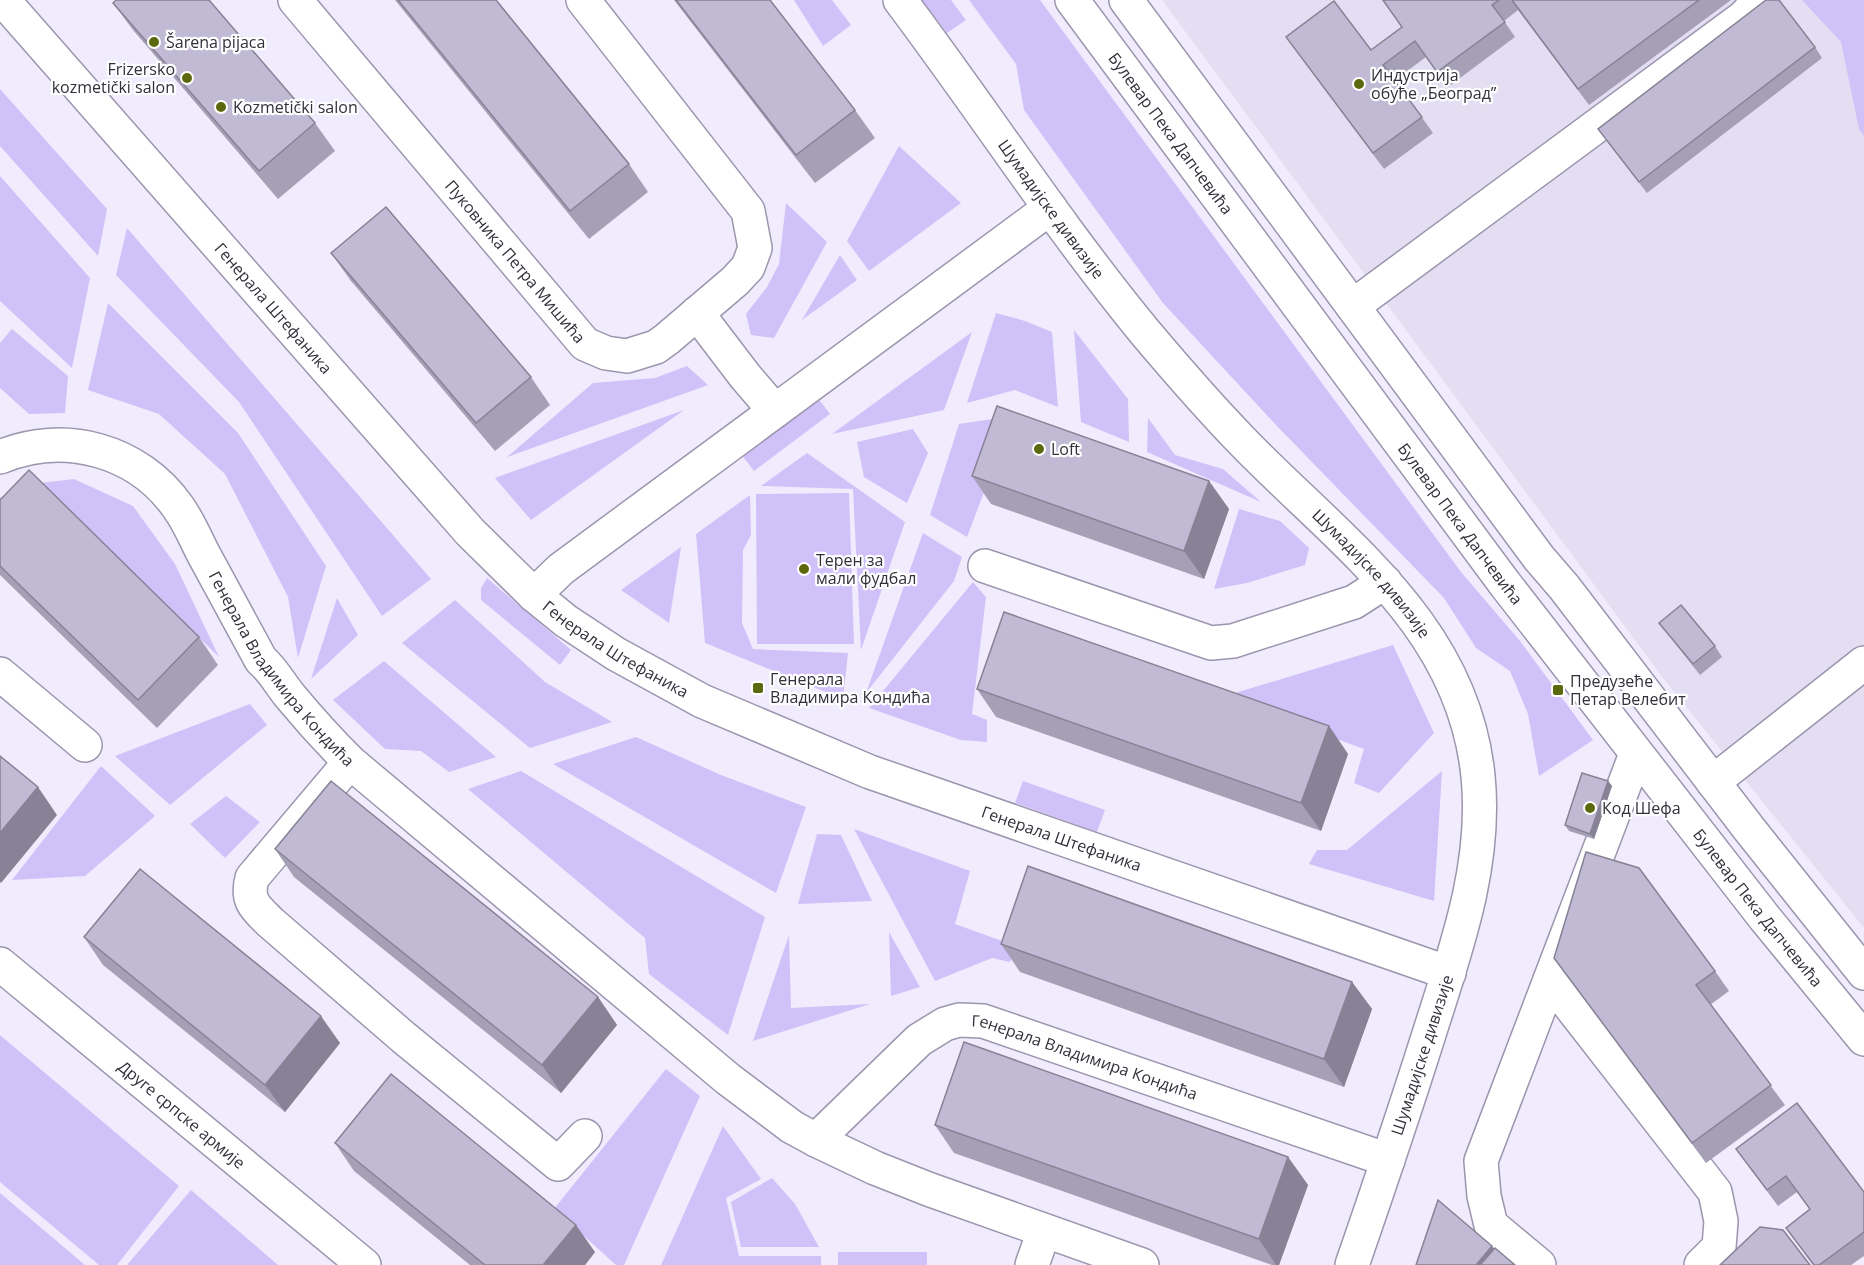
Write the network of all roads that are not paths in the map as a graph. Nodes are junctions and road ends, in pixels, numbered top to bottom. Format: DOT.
graph roads {
  1 [pos="295,0"];
  2 [pos="583,0"];
  3 [pos="900,0"];
  4 [pos="1072,0"];
  5 [pos="1126,0"];
  6 [pos="1756,0"];
  7 [pos="8,2"];
  8 [pos="1050,208"];
  9 [pos="1353,306"];
  10 [pos="697,313"];
  11 [pos="775,411"];
  12 [pos="0,457"];
  13 [pos="985,566"];
  14 [pos="1385,582"];
  15 [pos="1564,587"];
  16 [pos="534,594"];
  17 [pos="1529,614"];
  18 [pos="1864,663"];
  19 [pos="0,674"];
  20 [pos="85,745"];
  21 [pos="1636,754"];
  22 [pos="350,762"];
  23 [pos="1713,782"];
  24 [pos="0,964"];
  25 [pos="1449,973"];
  26 [pos="1864,973"];
  27 [pos="1550,980"];
  28 [pos="1864,1039"];
  29 [pos="585,1136"];
  30 [pos="816,1140"];
  31 [pos="1388,1160"];
  32 [pos="1044,1231"];
  33 [pos="364,1265"];
  34 [pos="1032,1265"];
  35 [pos="1142,1265"];
  36 [pos="1352,1265"];
  37 [pos="1539,1265"];
  38 [pos="1701,1265"];
  1 -- 10 [label="street, Пуковника Петра Мишића"];
  2 -- 10 [label="street, Пуковника Петра Мишића"];
  3 -- 8 [label="street, Шумадијске дивизије"];
  4 -- 17 [label="street, Булевар Пека Дапчевића"];
  5 -- 9 [label="street"];
  6 -- 9 [label="street"];
  7 -- 16 [label="street, Генерала Штефаника"];
  8 -- 11 [label="street"];
  8 -- 14 [label="street, Шумадијске дивизије"];
  9 -- 15 [label="street"];
  10 -- 11 [label="street"];
  11 -- 16 [label="street"];
  12 -- 22 [label="street, Генерала Владимира Кондића"];
  13 -- 14 [label="street"];
  14 -- 25 [label="street, Шумадијске дивизије"];
  15 -- 17 [label="street"];
  15 -- 23 [label="street"];
  16 -- 25 [label="street, Генерала Штефаника"];
  17 -- 21 [label="street, Булевар Пека Дапчевића"];
  18 -- 23 [label="street"];
  19 -- 20 [label="street"];
  21 -- 27 [label="street"];
  21 -- 28 [label="street, Булевар Пека Дапчевића"];
  22 -- 29 [label="street"];
  22 -- 30 [label="street, Генерала Владимира Кондића"];
  23 -- 26 [label="street"];
  24 -- 33 [label="street, Друге српске армије"];
  25 -- 31 [label="street, Шумадијске дивизије"];
  27 -- 37 [label="street"];
  27 -- 38 [label="street"];
  30 -- 31 [label="street, Генерала Владимира Кондића"];
  30 -- 32 [label="street, Генерала Владимира Кондића"];
  31 -- 36 [label="street, Шумадијске дивизије"];
  32 -- 34 [label="street"];
  32 -- 35 [label="street, Генерала Владимира Кондића"];
}
